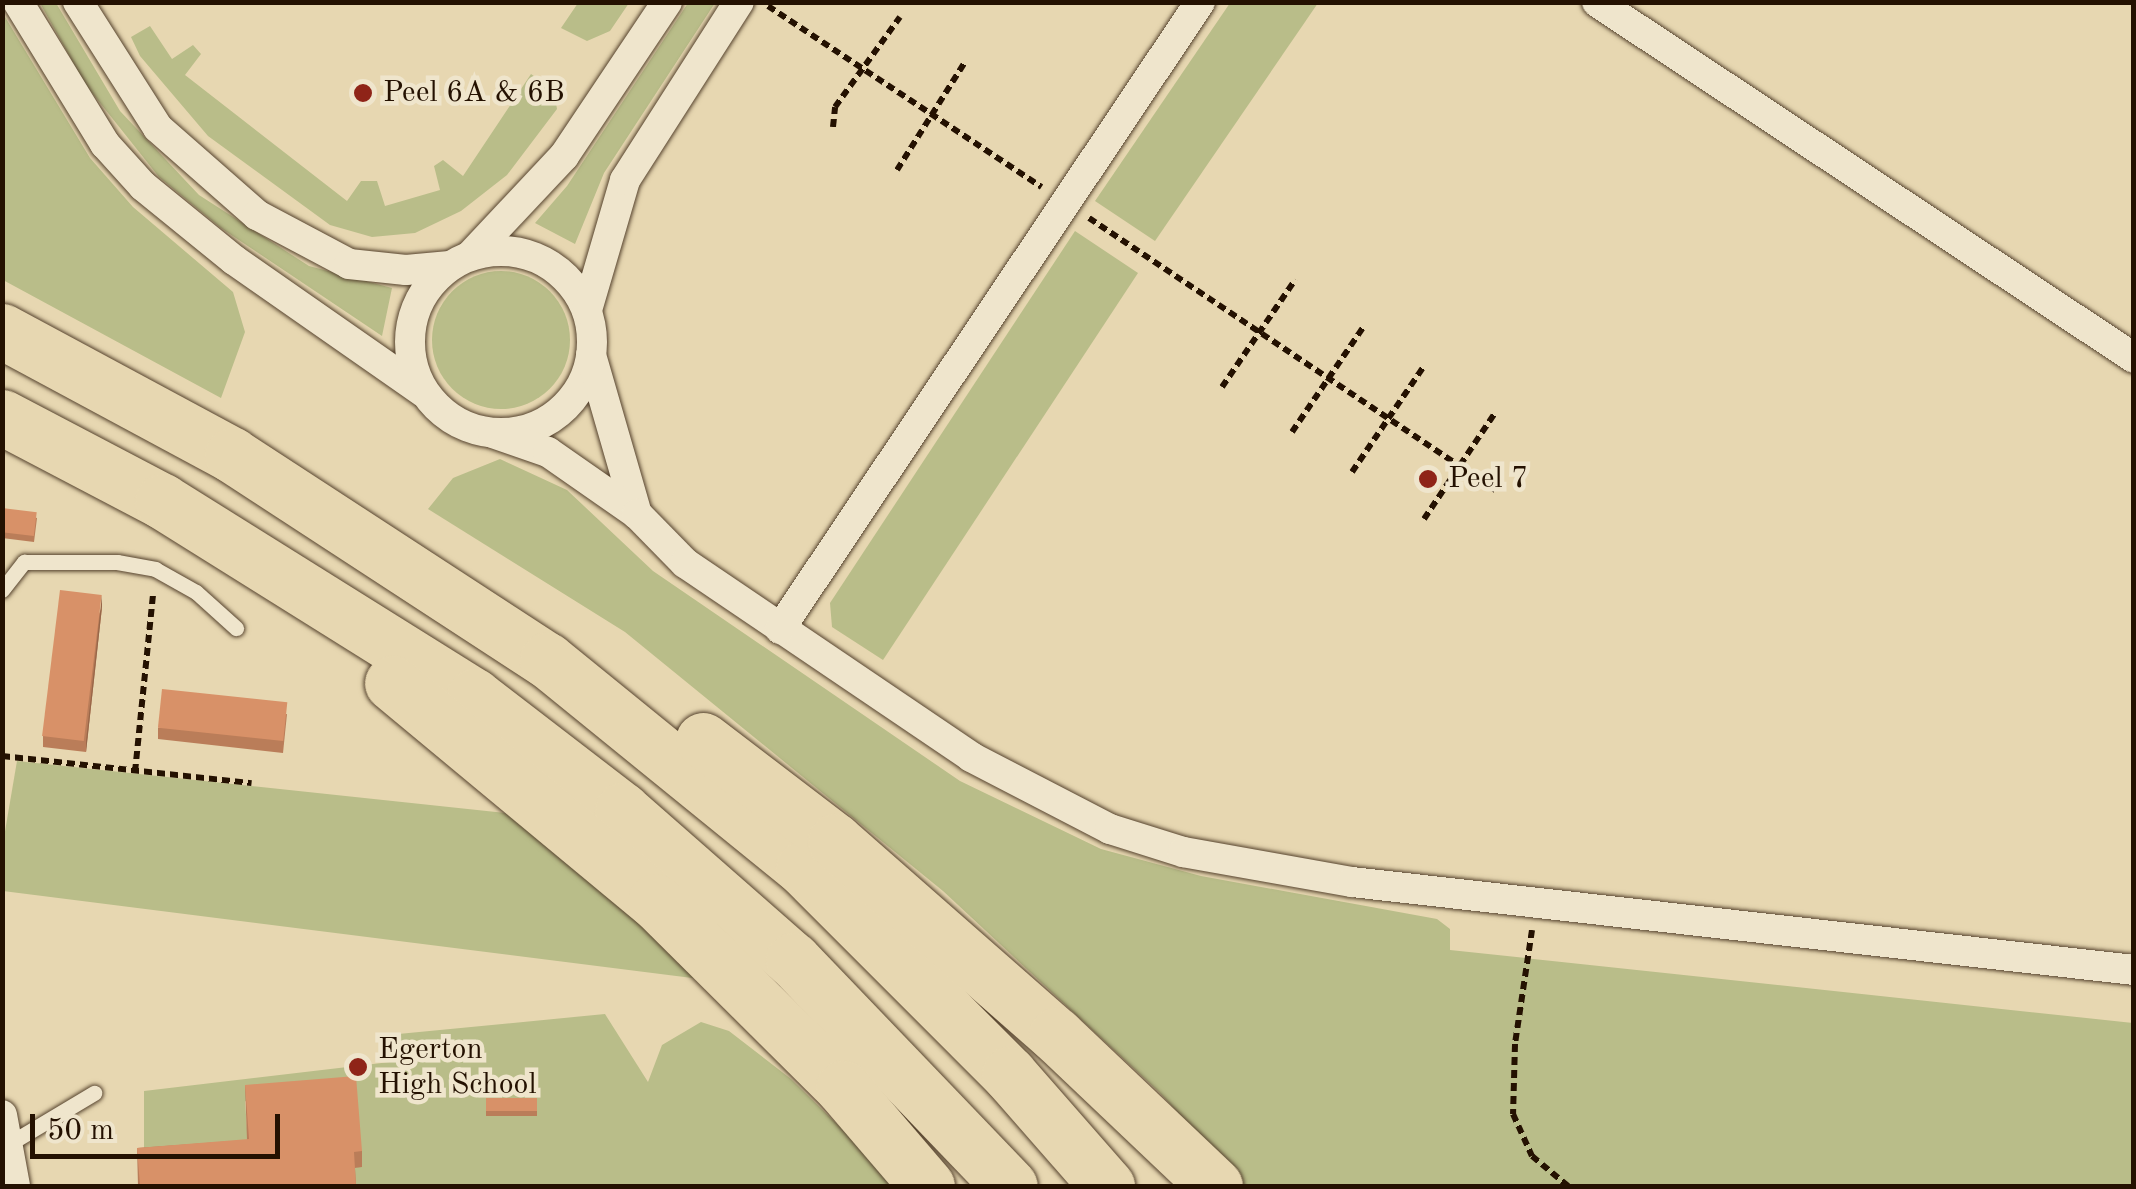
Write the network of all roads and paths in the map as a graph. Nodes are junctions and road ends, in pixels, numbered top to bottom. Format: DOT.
graph roads {
  1 [pos="18,2"];
  2 [pos="78,2"];
  3 [pos="667,2"];
  4 [pos="739,2"];
  5 [pos="763,2"];
  6 [pos="1200,2"];
  7 [pos="1597,2"];
  8 [pos="900,18"];
  9 [pos="966,62"];
  10 [pos="861,68"];
  11 [pos="932,115"];
  12 [pos="832,128"];
  13 [pos="897,170"];
  14 [pos="1065,202"];
  15 [pos="460,260"];
  16 [pos="1295,280"];
  17 [pos="587,310"];
  18 [pos="1364,326"];
  19 [pos="2,331"];
  20 [pos="1259,332"];
  21 [pos="591,354"];
  22 [pos="2134,358"];
  23 [pos="1424,366"];
  24 [pos="1328,378"];
  25 [pos="1222,387"];
  26 [pos="425,394"];
  27 [pos="1494,413"];
  28 [pos="2,418"];
  29 [pos="1388,418"];
  30 [pos="1292,432"];
  31 [pos="493,433"];
  32 [pos="1460,466"];
  33 [pos="1352,472"];
  34 [pos="1499,492"];
  35 [pos="162,501"];
  36 [pos="637,514"];
  37 [pos="1424,519"];
  38 [pos="404,562"];
  39 [pos="155,569"];
  40 [pos="2,590"];
  41 [pos="236,628"];
  42 [pos="780,629"];
  43 [pos="2,756"];
  44 [pos="135,772"];
  45 [pos="252,783"];
  46 [pos="1536,903"];
  47 [pos="2134,970"];
  48 [pos="94,1093"];
  49 [pos="7,1128"];
  50 [pos="15,1186"];
  51 [pos="927,1186"];
  52 [pos="1010,1186"];
  53 [pos="1107,1186"];
  54 [pos="1214,1186"];
  55 [pos="1568,1186"];
  1 -- 26 [label="street"];
  2 -- 15 [label="street"];
  3 -- 15 [label="street"];
  4 -- 17 [label="street"];
  5 -- 10 [label="path"];
  6 -- 14 [label="street"];
  7 -- 22 [label="street"];
  8 -- 10 [label="path"];
  9 -- 11 [label="path"];
  10 -- 11 [label="path"];
  10 -- 12 [label="path"];
  11 -- 13 [label="path"];
  11 -- 14 [label="path"];
  14 -- 20 [label="path"];
  14 -- 42 [label="street"];
  15 -- 17 [label="street"];
  15 -- 26 [label="street"];
  16 -- 20 [label="path"];
  17 -- 21 [label="street"];
  18 -- 24 [label="path"];
  19 -- 38 [label="highway"];
  20 -- 24 [label="path"];
  20 -- 25 [label="path"];
  21 -- 31 [label="street"];
  21 -- 36 [label="street"];
  23 -- 29 [label="path"];
  24 -- 29 [label="path"];
  24 -- 30 [label="path"];
  26 -- 31 [label="street"];
  27 -- 32 [label="path"];
  28 -- 35 [label="highway"];
  29 -- 32 [label="path"];
  29 -- 33 [label="path"];
  31 -- 36 [label="street"];
  32 -- 34 [label="path"];
  32 -- 37 [label="path"];
  35 -- 51 [label="highway"];
  35 -- 52 [label="highway"];
  36 -- 42 [label="street"];
  38 -- 53 [label="highway"];
  38 -- 54 [label="highway"];
  39 -- 40 [label="lane"];
  39 -- 41 [label="lane"];
  39 -- 44 [label="path"];
  42 -- 46 [label="street"];
  43 -- 44 [label="path"];
  44 -- 45 [label="path"];
  46 -- 47 [label="street"];
  46 -- 55 [label="path"];
  48 -- 49 [label="lane"];
  49 -- 50 [label="street"];
}
